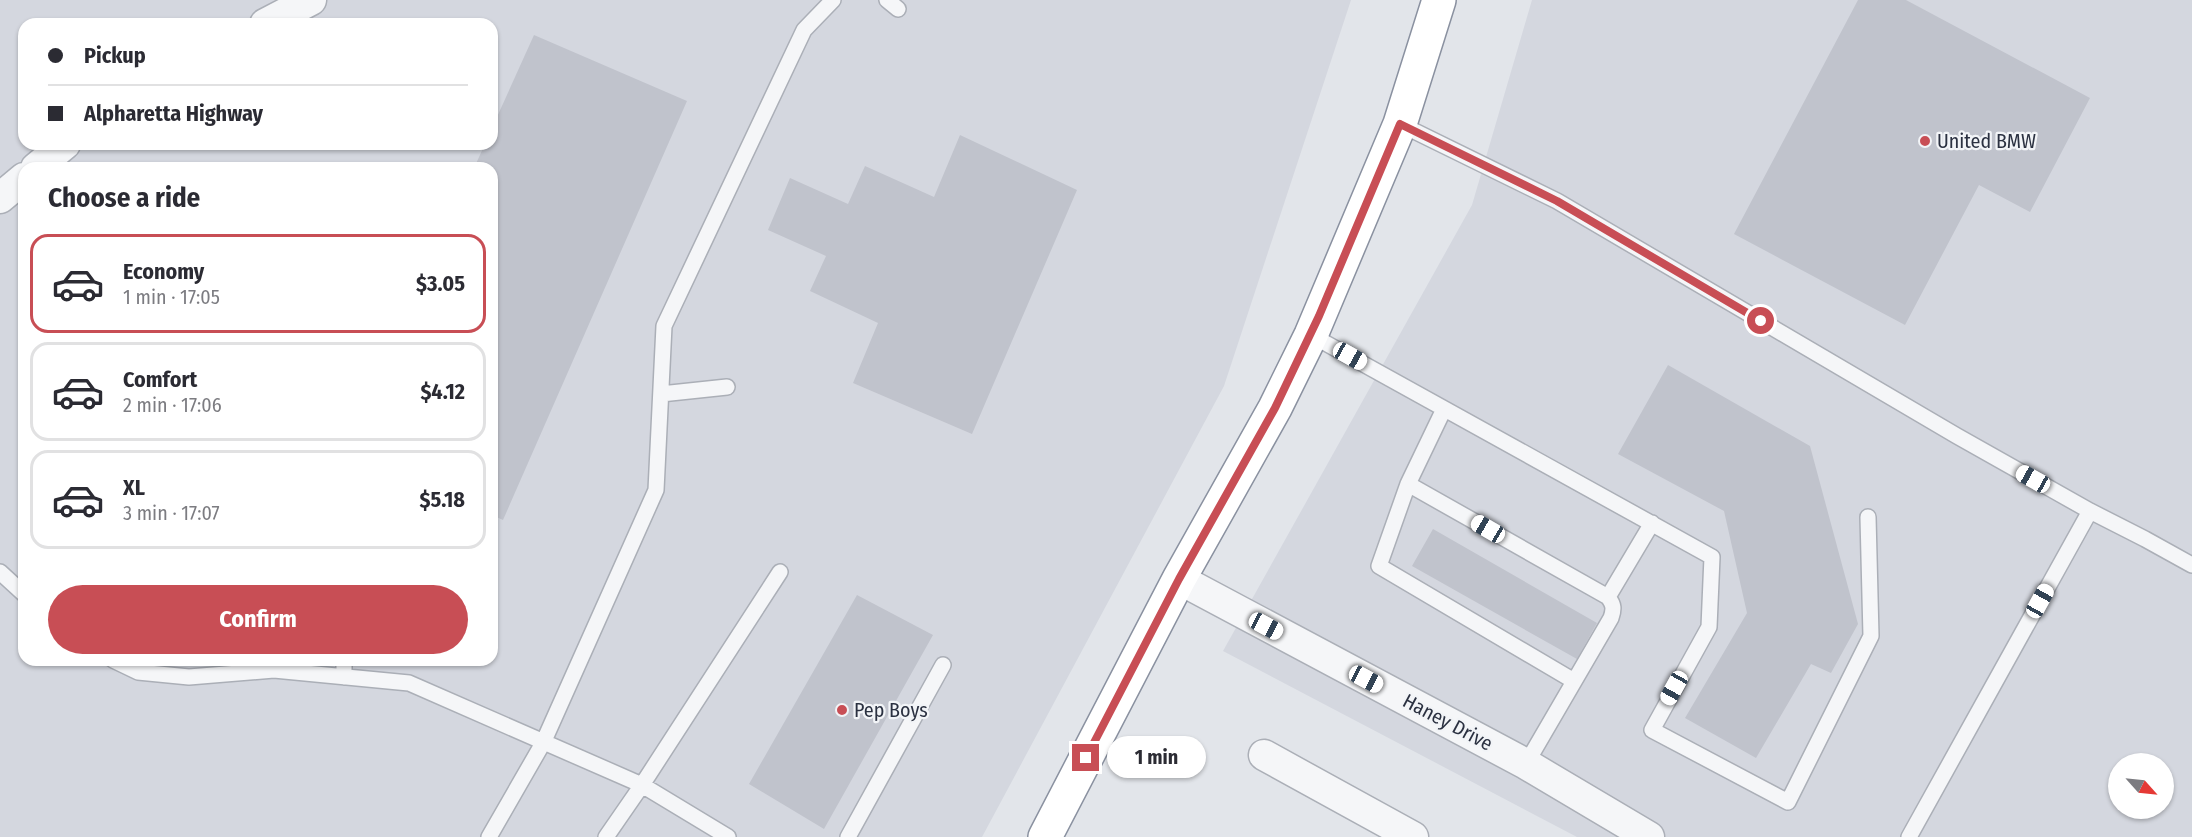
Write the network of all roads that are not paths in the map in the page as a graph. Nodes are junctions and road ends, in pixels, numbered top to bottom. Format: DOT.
graph roads {
  1 [pos="311,0"];
  2 [pos="833,0"];
  3 [pos="1438,0"];
  4 [pos="276,18"];
  5 [pos="1400,124"];
  6 [pos="58,150"];
  7 [pos="43,162"];
  8 [pos="18,183"];
  9 [pos="0,198"];
  10 [pos="1311,334"];
  11 [pos="727,387"];
  12 [pos="661,394"];
  13 [pos="1444,408"];
  14 [pos="1408,484"];
  15 [pos="2090,512"];
  16 [pos="1868,517"];
  17 [pos="1652,523"];
  18 [pos="2192,565"];
  19 [pos="0,572"];
  20 [pos="780,572"];
  21 [pos="1179,579"];
  22 [pos="18,588"];
  23 [pos="1608,597"];
  24 [pos="943,665"];
  25 [pos="126,666"];
  26 [pos="344,666"];
  27 [pos="344,677"];
  28 [pos="1574,681"];
  29 [pos="543,743"];
  30 [pos="1264,755"];
  31 [pos="1526,764"];
  32 [pos="642,786"];
  33 [pos="489,837"];
  34 [pos="606,837"];
  35 [pos="728,837"];
  36 [pos="848,837"];
  37 [pos="1045,837"];
  38 [pos="1413,837"];
  39 [pos="1649,837"];
  40 [pos="1909,837"];
  1 -- 4 [label="street"];
  2 -- 12 [label="lane"];
  3 -- 5 [label="highway"];
  5 -- 10 [label="highway"];
  5 -- 15 [label="lane"];
  6 -- 7 [label="street"];
  8 -- 9 [label="street"];
  10 -- 13 [label="lane"];
  10 -- 21 [label="highway"];
  11 -- 12 [label="lane"];
  12 -- 29 [label="lane"];
  13 -- 14 [label="lane"];
  13 -- 17 [label="lane"];
  14 -- 23 [label="lane"];
  14 -- 28 [label="lane"];
  15 -- 18 [label="lane"];
  15 -- 40 [label="lane"];
  16 -- 17 [label="lane"];
  17 -- 23 [label="lane"];
  19 -- 22 [label="lane"];
  20 -- 32 [label="lane"];
  21 -- 31 [label="street, Haney Drive"];
  21 -- 37 [label="highway"];
  23 -- 28 [label="lane"];
  24 -- 36 [label="lane"];
  25 -- 27 [label="lane"];
  26 -- 27 [label="lane"];
  27 -- 29 [label="lane"];
  28 -- 31 [label="lane"];
  29 -- 32 [label="lane"];
  29 -- 33 [label="lane"];
  30 -- 38 [label="street"];
  31 -- 39 [label="street, Haney Drive"];
  32 -- 34 [label="lane"];
  32 -- 35 [label="lane"];
}
